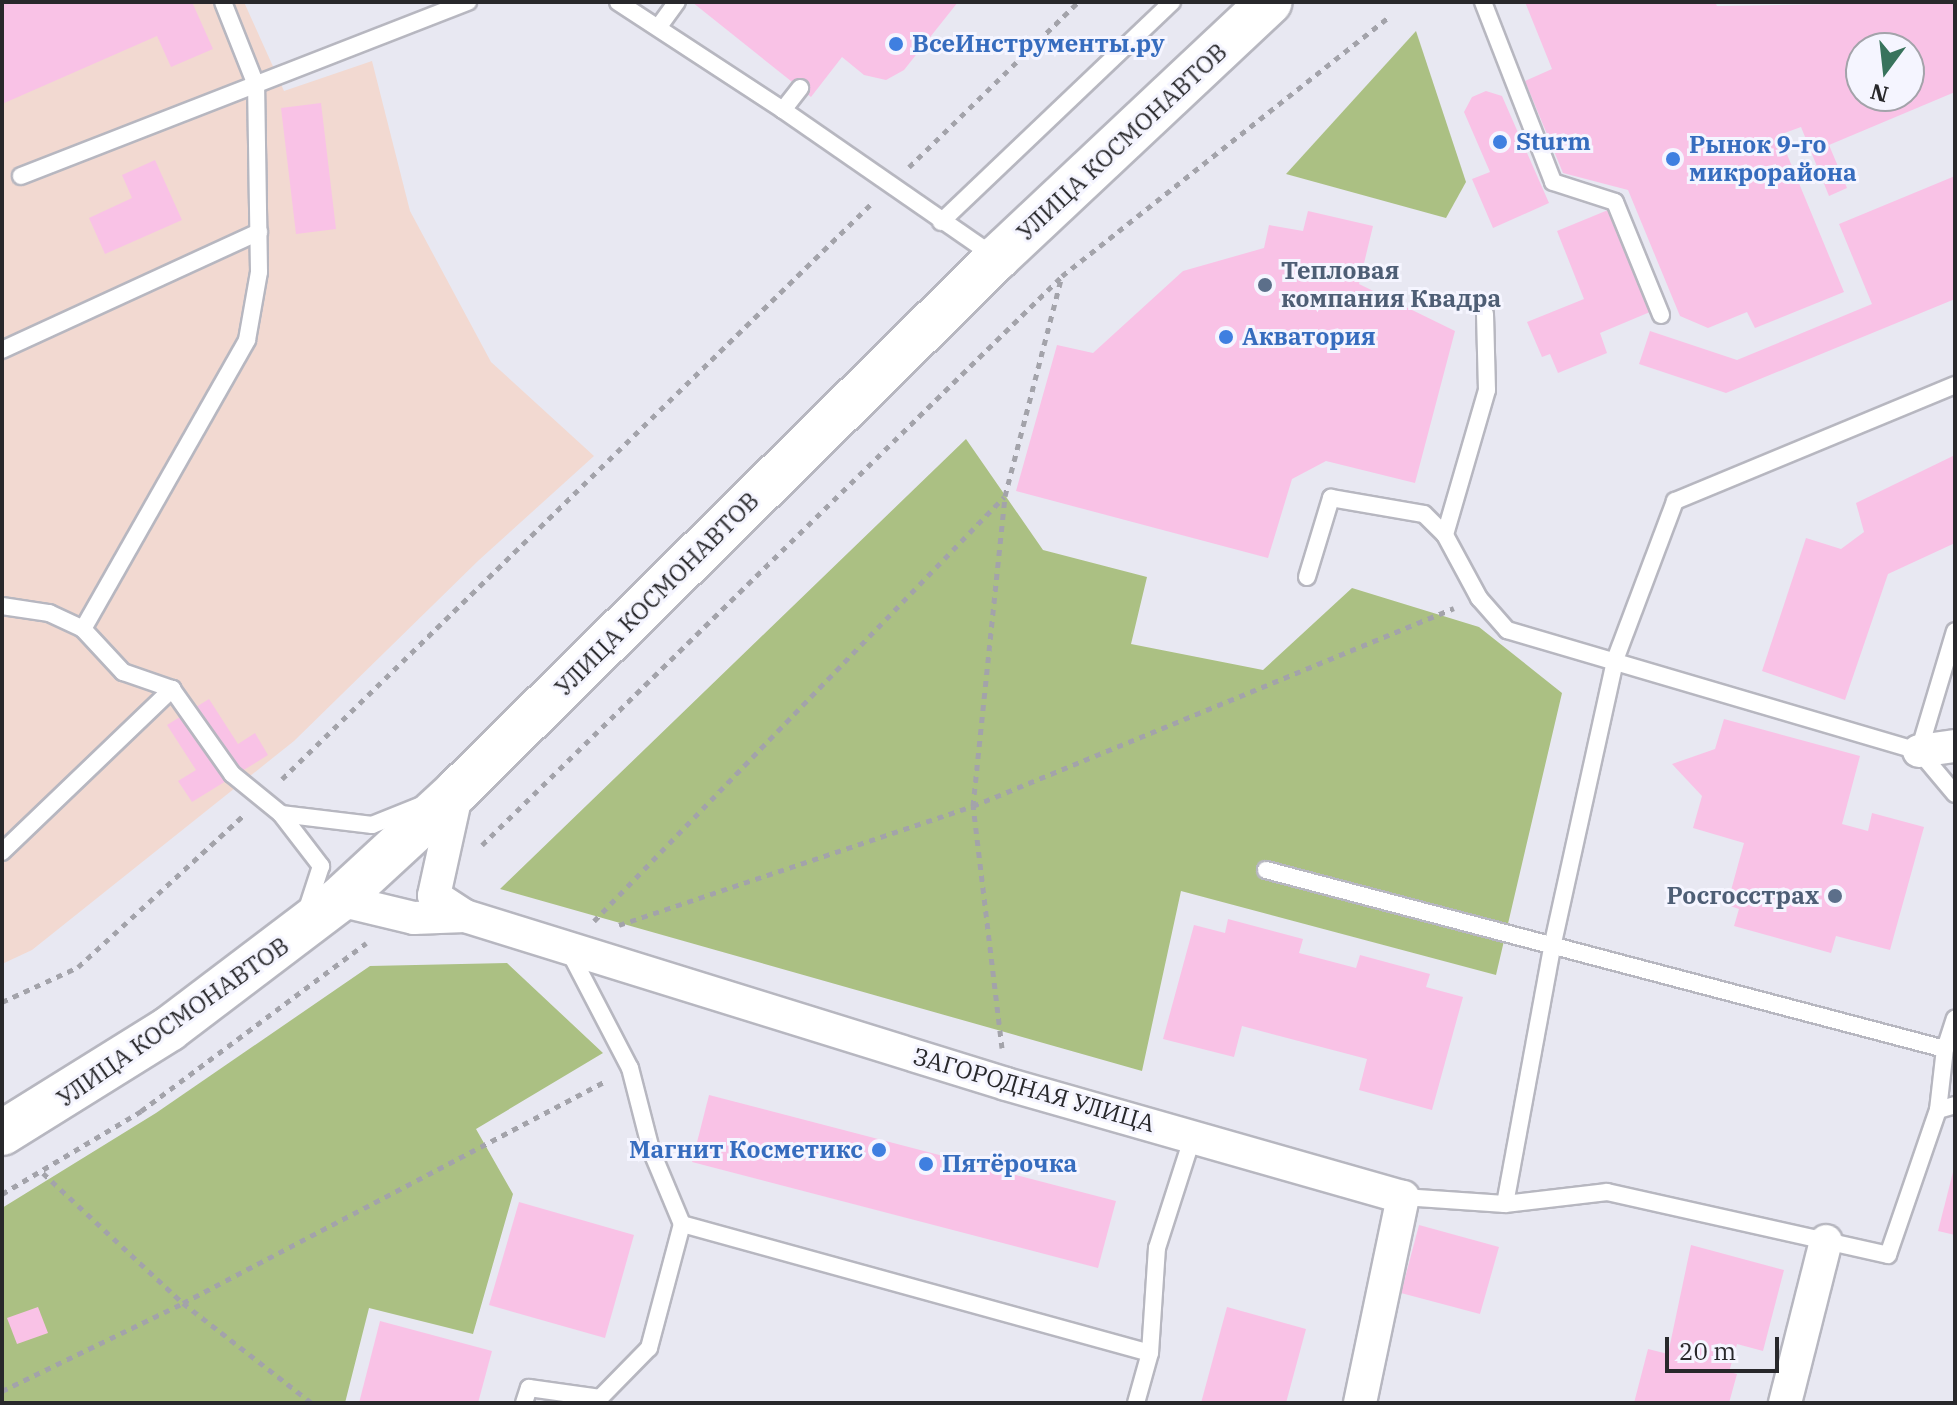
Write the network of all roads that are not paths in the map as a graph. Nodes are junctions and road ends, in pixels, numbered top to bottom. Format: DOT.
graph roads {
  1 [pos="223,2"];
  2 [pos="468,2"];
  3 [pos="618,2"];
  4 [pos="677,2"];
  5 [pos="1172,2"];
  6 [pos="1270,2"];
  7 [pos="1483,2"];
  8 [pos="660,25"];
  9 [pos="256,85"];
  10 [pos="800,88"];
  11 [pos="783,110"];
  12 [pos="21,176"];
  13 [pos="941,222"];
  14 [pos="259,232"];
  15 [pos="997,258"];
  16 [pos="1485,314"];
  17 [pos="1661,315"];
  18 [pos="2,350"];
  19 [pos="1955,385"];
  20 [pos="1445,535"];
  21 [pos="1307,577"];
  22 [pos="2,606"];
  23 [pos="83,629"];
  24 [pos="1955,631"];
  25 [pos="1615,660"];
  26 [pos="172,689"];
  27 [pos="1955,746"];
  28 [pos="1919,751"];
  29 [pos="457,791"];
  30 [pos="1955,794"];
  31 [pos="281,814"];
  32 [pos="2,852"];
  33 [pos="1266,870"];
  34 [pos="339,900"];
  35 [pos="424,907"];
  36 [pos="298,934"];
  37 [pos="1553,943"];
  38 [pos="572,944"];
  39 [pos="1955,1019"];
  40 [pos="1945,1049"];
  41 [pos="1955,1105"];
  42 [pos="1938,1110"];
  43 [pos="2,1133"];
  44 [pos="1193,1136"];
  45 [pos="1403,1197"];
  46 [pos="1505,1204"];
  47 [pos="682,1224"];
  48 [pos="1826,1241"];
  49 [pos="1150,1353"];
  50 [pos="524,1403"];
  51 [pos="1136,1403"];
  52 [pos="1360,1403"];
  53 [pos="1785,1403"];
  1 -- 9 [label="lane"];
  2 -- 9 [label="lane"];
  3 -- 8 [label="lane"];
  4 -- 8 [label="lane"];
  5 -- 13 [label="lane"];
  6 -- 15 [label="main road, УЛИЦА КОСМОНАВТОВ"];
  7 -- 17 [label="lane"];
  8 -- 11 [label="lane"];
  9 -- 12 [label="lane"];
  9 -- 14 [label="lane"];
  10 -- 11 [label="lane"];
  11 -- 13 [label="lane"];
  13 -- 15 [label="lane"];
  14 -- 18 [label="lane"];
  14 -- 23 [label="lane"];
  15 -- 29 [label="main road, УЛИЦА КОСМОНАВТОВ"];
  16 -- 20 [label="lane"];
  19 -- 25 [label="lane"];
  20 -- 21 [label="lane"];
  20 -- 25 [label="lane"];
  22 -- 23 [label="lane"];
  23 -- 26 [label="lane"];
  24 -- 28 [label="lane"];
  25 -- 28 [label="lane"];
  25 -- 37 [label="lane"];
  26 -- 31 [label="lane"];
  26 -- 32 [label="lane"];
  27 -- 28 [label="street"];
  28 -- 30 [label="lane"];
  29 -- 31 [label="lane"];
  29 -- 34 [label="main road, УЛИЦА КОСМОНАВТОВ"];
  29 -- 35 [label="street"];
  31 -- 36 [label="lane"];
  33 -- 37 [label="lane"];
  34 -- 35 [label="street, ЗАГОРОДНАЯ УЛИЦА"];
  34 -- 36 [label="main road, УЛИЦА КОСМОНАВТОВ"];
  35 -- 38 [label="street, ЗАГОРОДНАЯ УЛИЦА"];
  36 -- 43 [label="main road, УЛИЦА КОСМОНАВТОВ"];
  37 -- 40 [label="lane"];
  37 -- 46 [label="lane"];
  38 -- 44 [label="street, ЗАГОРОДНАЯ УЛИЦА"];
  38 -- 47 [label="lane"];
  39 -- 40 [label="lane"];
  40 -- 42 [label="lane"];
  41 -- 42 [label="lane"];
  42 -- 48 [label="lane"];
  44 -- 45 [label="street, ЗАГОРОДНАЯ УЛИЦА"];
  44 -- 49 [label="lane"];
  45 -- 46 [label="lane"];
  45 -- 52 [label="street"];
  46 -- 48 [label="lane"];
  47 -- 49 [label="lane"];
  47 -- 50 [label="lane"];
  48 -- 53 [label="street"];
  49 -- 51 [label="lane"];
}
